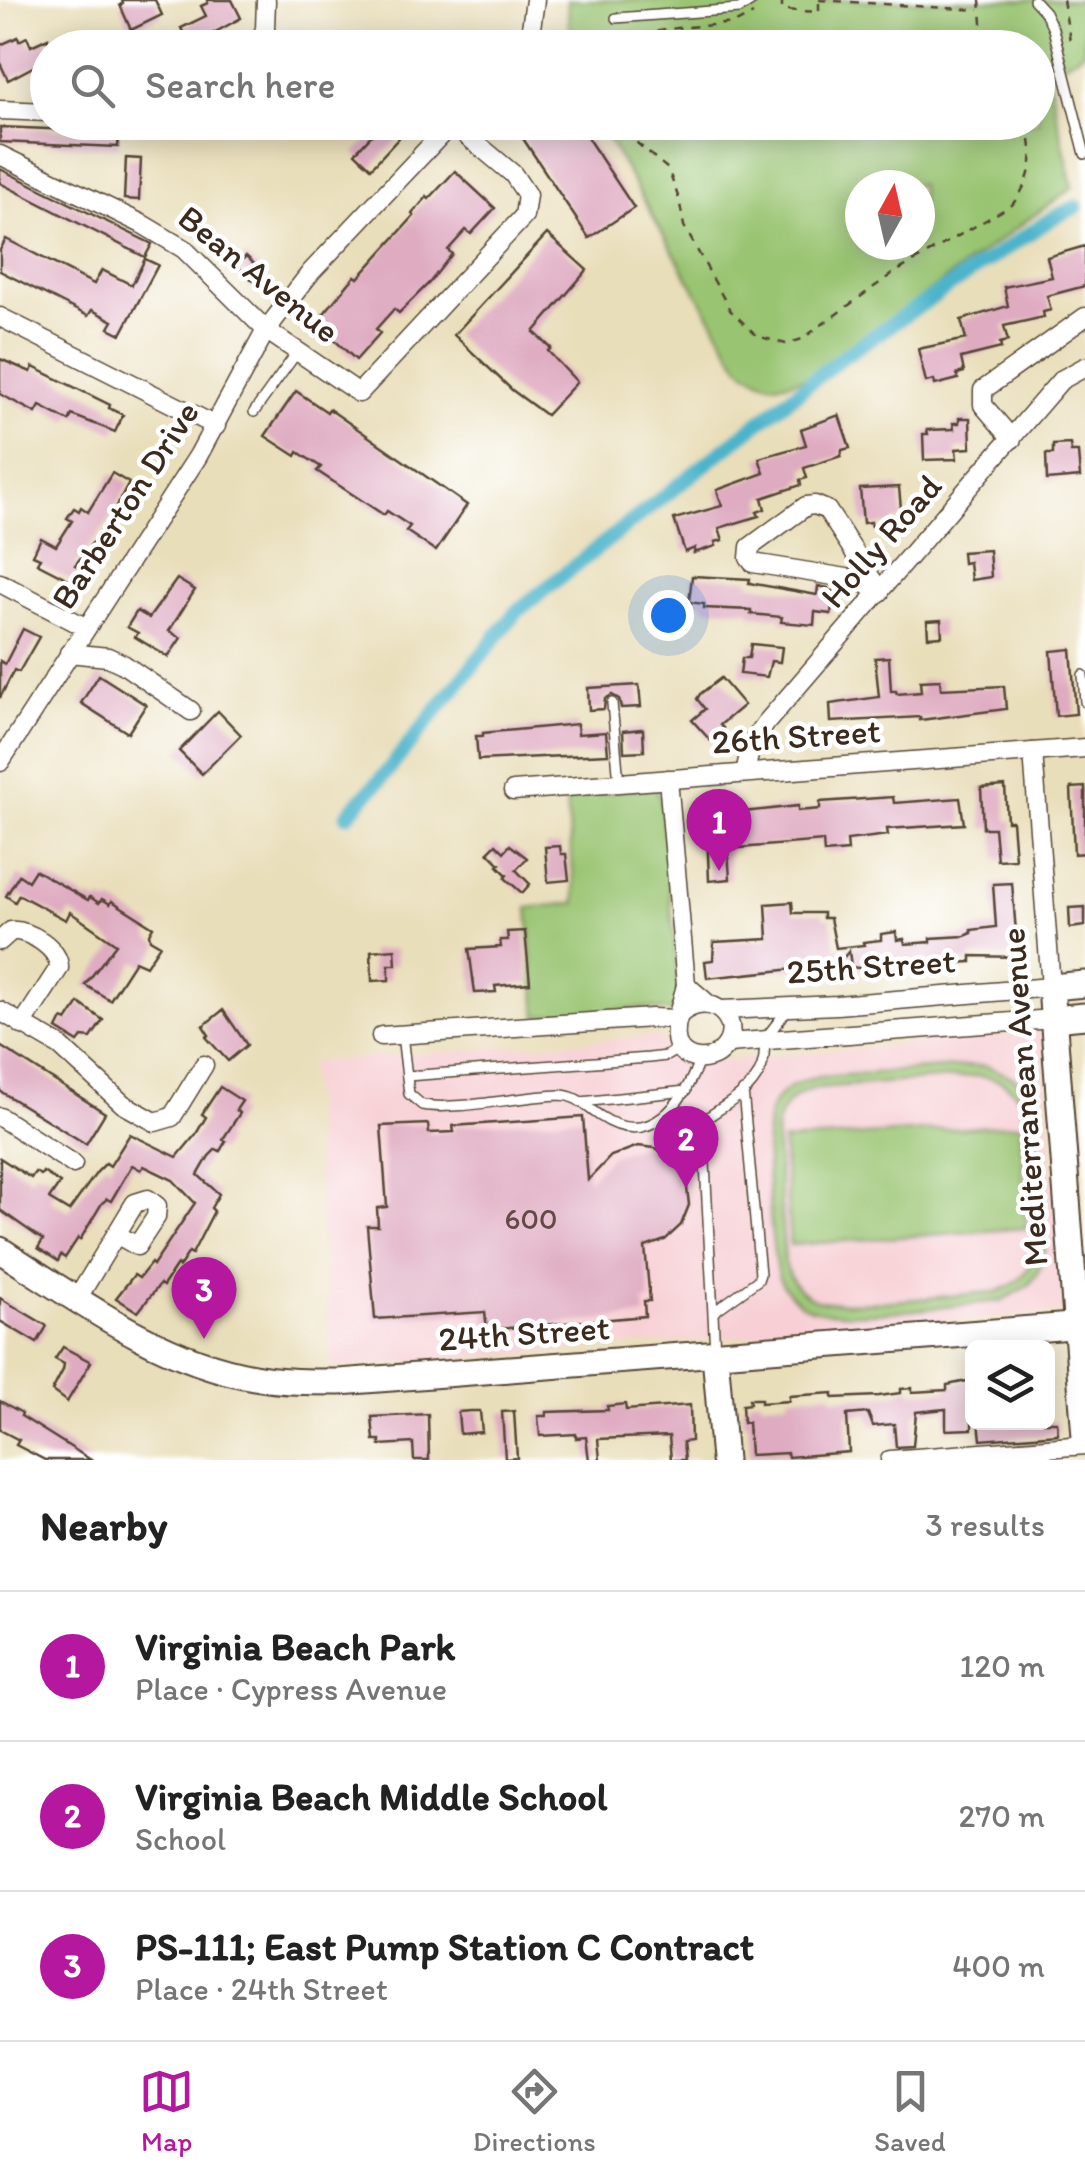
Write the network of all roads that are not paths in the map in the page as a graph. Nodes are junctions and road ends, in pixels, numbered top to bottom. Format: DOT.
graph roads {
  1 [pos="266,0"];
  2 [pos="535,0"];
  3 [pos="676,0"];
  4 [pos="1034,0"];
  5 [pos="756,4"];
  6 [pos="677,14"];
  7 [pos="616,18"];
  8 [pos="264,30"];
  9 [pos="530,30"];
  10 [pos="1052,30"];
  11 [pos="1055,40"];
  12 [pos="0,110"];
  13 [pos="30,111"];
  14 [pos="437,140"];
  15 [pos="473,140"];
  16 [pos="1085,154"];
  17 [pos="0,155"];
  18 [pos="0,317"];
  19 [pos="1085,318"];
  20 [pos="266,330"];
  21 [pos="298,352"];
  22 [pos="1085,367"];
  23 [pos="254,412"];
  24 [pos="216,426"];
  25 [pos="1012,439"];
  26 [pos="0,583"];
  27 [pos="880,592"];
  28 [pos="85,627"];
  29 [pos="70,654"];
  30 [pos="1082,675"];
  31 [pos="1085,702"];
  32 [pos="612,703"];
  33 [pos="191,712"];
  34 [pos="1085,748"];
  35 [pos="1033,752"];
  36 [pos="0,762"];
  37 [pos="745,772"];
  38 [pos="668,779"];
  39 [pos="619,783"];
  40 [pos="512,791"];
  41 [pos="0,941"];
  42 [pos="1085,984"];
  43 [pos="686,985"];
  44 [pos="1051,987"];
  45 [pos="714,1007"];
  46 [pos="789,1007"];
  47 [pos="0,1011"];
  48 [pos="1085,1016"];
  49 [pos="678,1017"];
  50 [pos="640,1018"];
  51 [pos="1053,1019"];
  52 [pos="22,1026"];
  53 [pos="402,1035"];
  54 [pos="381,1036"];
  55 [pos="764,1040"];
  56 [pos="728,1043"];
  57 [pos="678,1044"];
  58 [pos="700,1059"];
  59 [pos="204,1065"];
  60 [pos="406,1076"];
  61 [pos="686,1091"];
  62 [pos="743,1091"];
  63 [pos="581,1102"];
  64 [pos="0,1117"];
  65 [pos="73,1164"];
  66 [pos="1075,1173"];
  67 [pos="116,1234"];
  68 [pos="0,1250"];
  69 [pos="77,1299"];
  70 [pos="715,1311"];
  71 [pos="1081,1325"];
  72 [pos="716,1354"];
  73 [pos="1085,1436"];
  74 [pos="1085,1445"];
  75 [pos="724,1460"];
  76 [pos="890,1460"];
  1 -- 8 [label="street"];
  2 -- 9 [label="street"];
  3 -- 6 [label="lane"];
  4 -- 10 [label="lane"];
  5 -- 6 [label="lane"];
  6 -- 7 [label="lane"];
  11 -- 16 [label="lane"];
  12 -- 13 [label="street"];
  14 -- 20 [label="street, Barberton Drive"];
  15 -- 21 [label="street, Bean Avenue"];
  17 -- 20 [label="street, Bean Avenue"];
  18 -- 24 [label="street"];
  19 -- 25 [label="street"];
  20 -- 21 [label="street, Bean Avenue"];
  20 -- 24 [label="street, Barberton Drive"];
  21 -- 23 [label="lane"];
  22 -- 25 [label="street, Holly Road"];
  24 -- 28 [label="street, Barberton Drive"];
  25 -- 27 [label="street, Holly Road"];
  26 -- 28 [label="street"];
  27 -- 27 [label="street"];
  27 -- 37 [label="street, Holly Road"];
  28 -- 29 [label="street, Barberton Drive"];
  29 -- 33 [label="street"];
  29 -- 36 [label="street, Barberton Drive"];
  30 -- 31 [label="lane"];
  32 -- 39 [label="lane"];
  34 -- 35 [label="street, 26th Street"];
  35 -- 37 [label="street, 26th Street"];
  35 -- 44 [label="street, Mediterranean Avenue"];
  37 -- 38 [label="street, 26th Street"];
  38 -- 39 [label="street, 26th Street"];
  38 -- 43 [label="street"];
  39 -- 40 [label="street, 26th Street"];
  41 -- 52 [label="street"];
  42 -- 44 [label="street, 25th Street"];
  43 -- 45 [label="street"];
  43 -- 49 [label="street"];
  44 -- 46 [label="street, 25th Street"];
  44 -- 51 [label="street, Mediterranean Avenue"];
  45 -- 46 [label="street, 25th Street"];
  45 -- 49 [label="street, 25th Street"];
  45 -- 56 [label="street"];
  46 -- 55 [label="lane"];
  47 -- 52 [label="street"];
  48 -- 51 [label="street, 25th Street"];
  49 -- 50 [label="street, 25th Street"];
  49 -- 57 [label="street"];
  50 -- 53 [label="street, 25th Street"];
  50 -- 57 [label="street"];
  51 -- 55 [label="street, 25th Street"];
  51 -- 66 [label="street, Mediterranean Avenue"];
  52 -- 59 [label="street"];
  53 -- 54 [label="street, 25th Street"];
  53 -- 60 [label="lane"];
  55 -- 56 [label="street, 25th Street"];
  55 -- 62 [label="lane"];
  56 -- 58 [label="street, 25th Street"];
  57 -- 58 [label="street"];
  57 -- 60 [label="lane"];
  58 -- 61 [label="lane"];
  60 -- 63 [label="lane"];
  61 -- 63 [label="lane"];
  61 -- 63 [label="lane"];
  62 -- 70 [label="lane"];
  62 -- 70 [label="lane"];
  64 -- 65 [label="street"];
  66 -- 71 [label="street, Mediterranean Avenue"];
  67 -- 69 [label="street"];
  68 -- 69 [label="street, 24th Street"];
  69 -- 72 [label="street, 24th Street"];
  70 -- 72 [label="lane"];
  71 -- 72 [label="street, 24th Street"];
  71 -- 73 [label="street, Mediterranean Avenue"];
  72 -- 75 [label="street"];
  74 -- 76 [label="street"];
}
